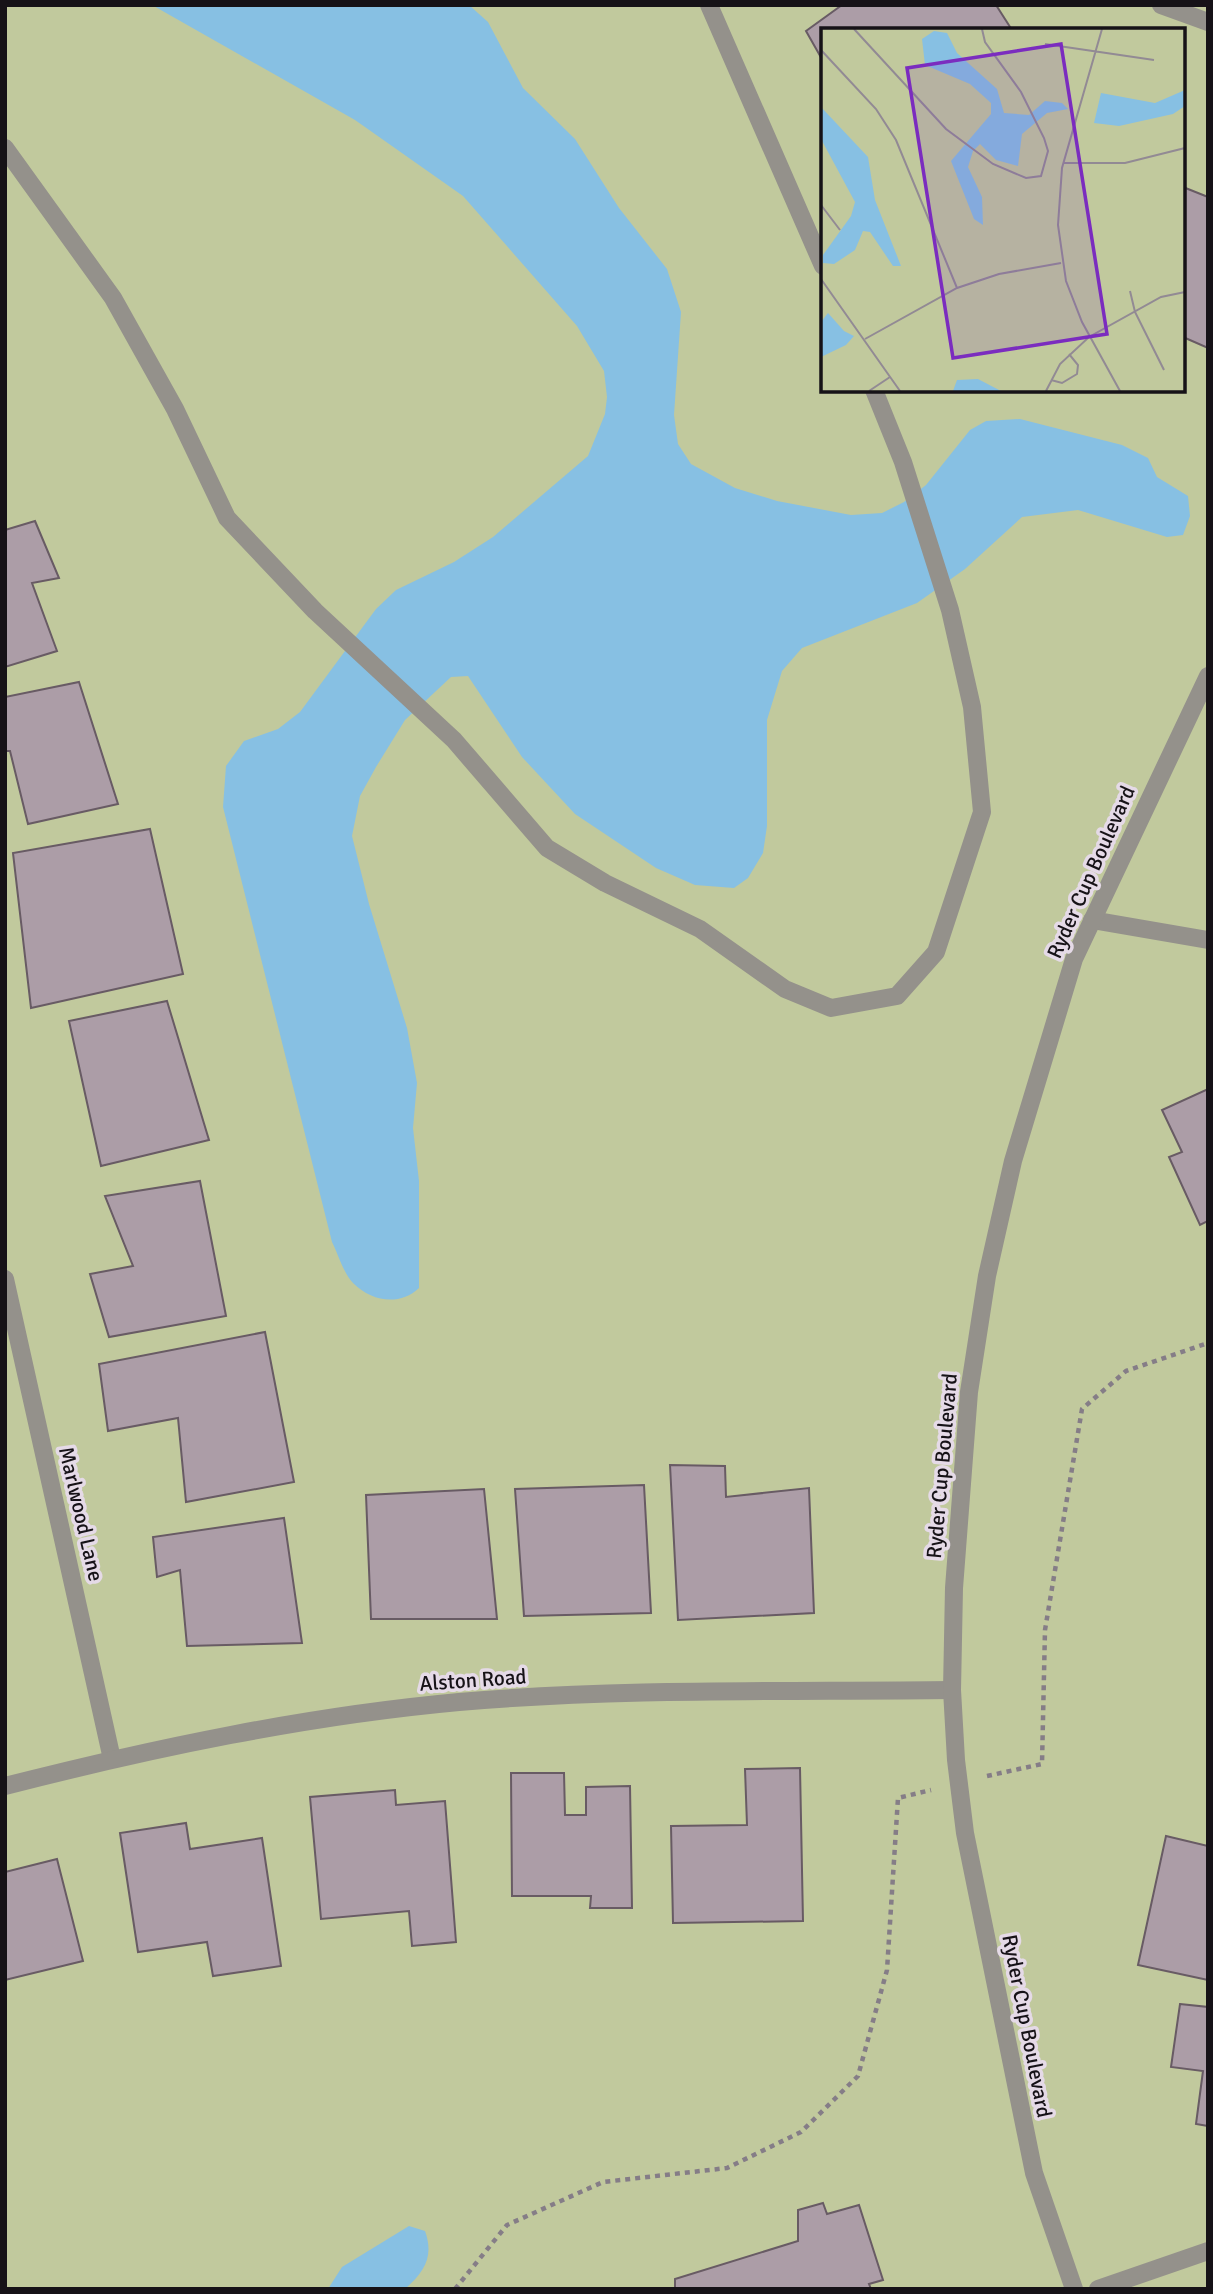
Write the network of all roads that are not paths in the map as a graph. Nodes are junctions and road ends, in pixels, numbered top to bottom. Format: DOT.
graph roads {
  1 [pos="709,5"];
  2 [pos="1161,5"];
  3 [pos="1208,22"];
  4 [pos="5,148"];
  5 [pos="821,261"];
  6 [pos="875,392"];
  7 [pos="1208,676"];
  8 [pos="1092,920"];
  9 [pos="1208,940"];
  10 [pos="5,1279"];
  11 [pos="952,1690"];
  12 [pos="112,1759"];
  13 [pos="5,1786"];
  14 [pos="1208,2251"];
  15 [pos="1074,2289"];
  16 [pos="1098,2289"];
  1 -- 5 [label="street"];
  2 -- 3 [label="street"];
  4 -- 6 [label="street"];
  7 -- 8 [label="street, Ryder Cup Boulevard"];
  8 -- 9 [label="street"];
  8 -- 11 [label="street, Ryder Cup Boulevard"];
  10 -- 12 [label="street, Marlwood Lane"];
  11 -- 12 [label="street, Alston Road"];
  11 -- 15 [label="street, Ryder Cup Boulevard"];
  12 -- 13 [label="street, Alston Road"];
  14 -- 16 [label="street"];
}
